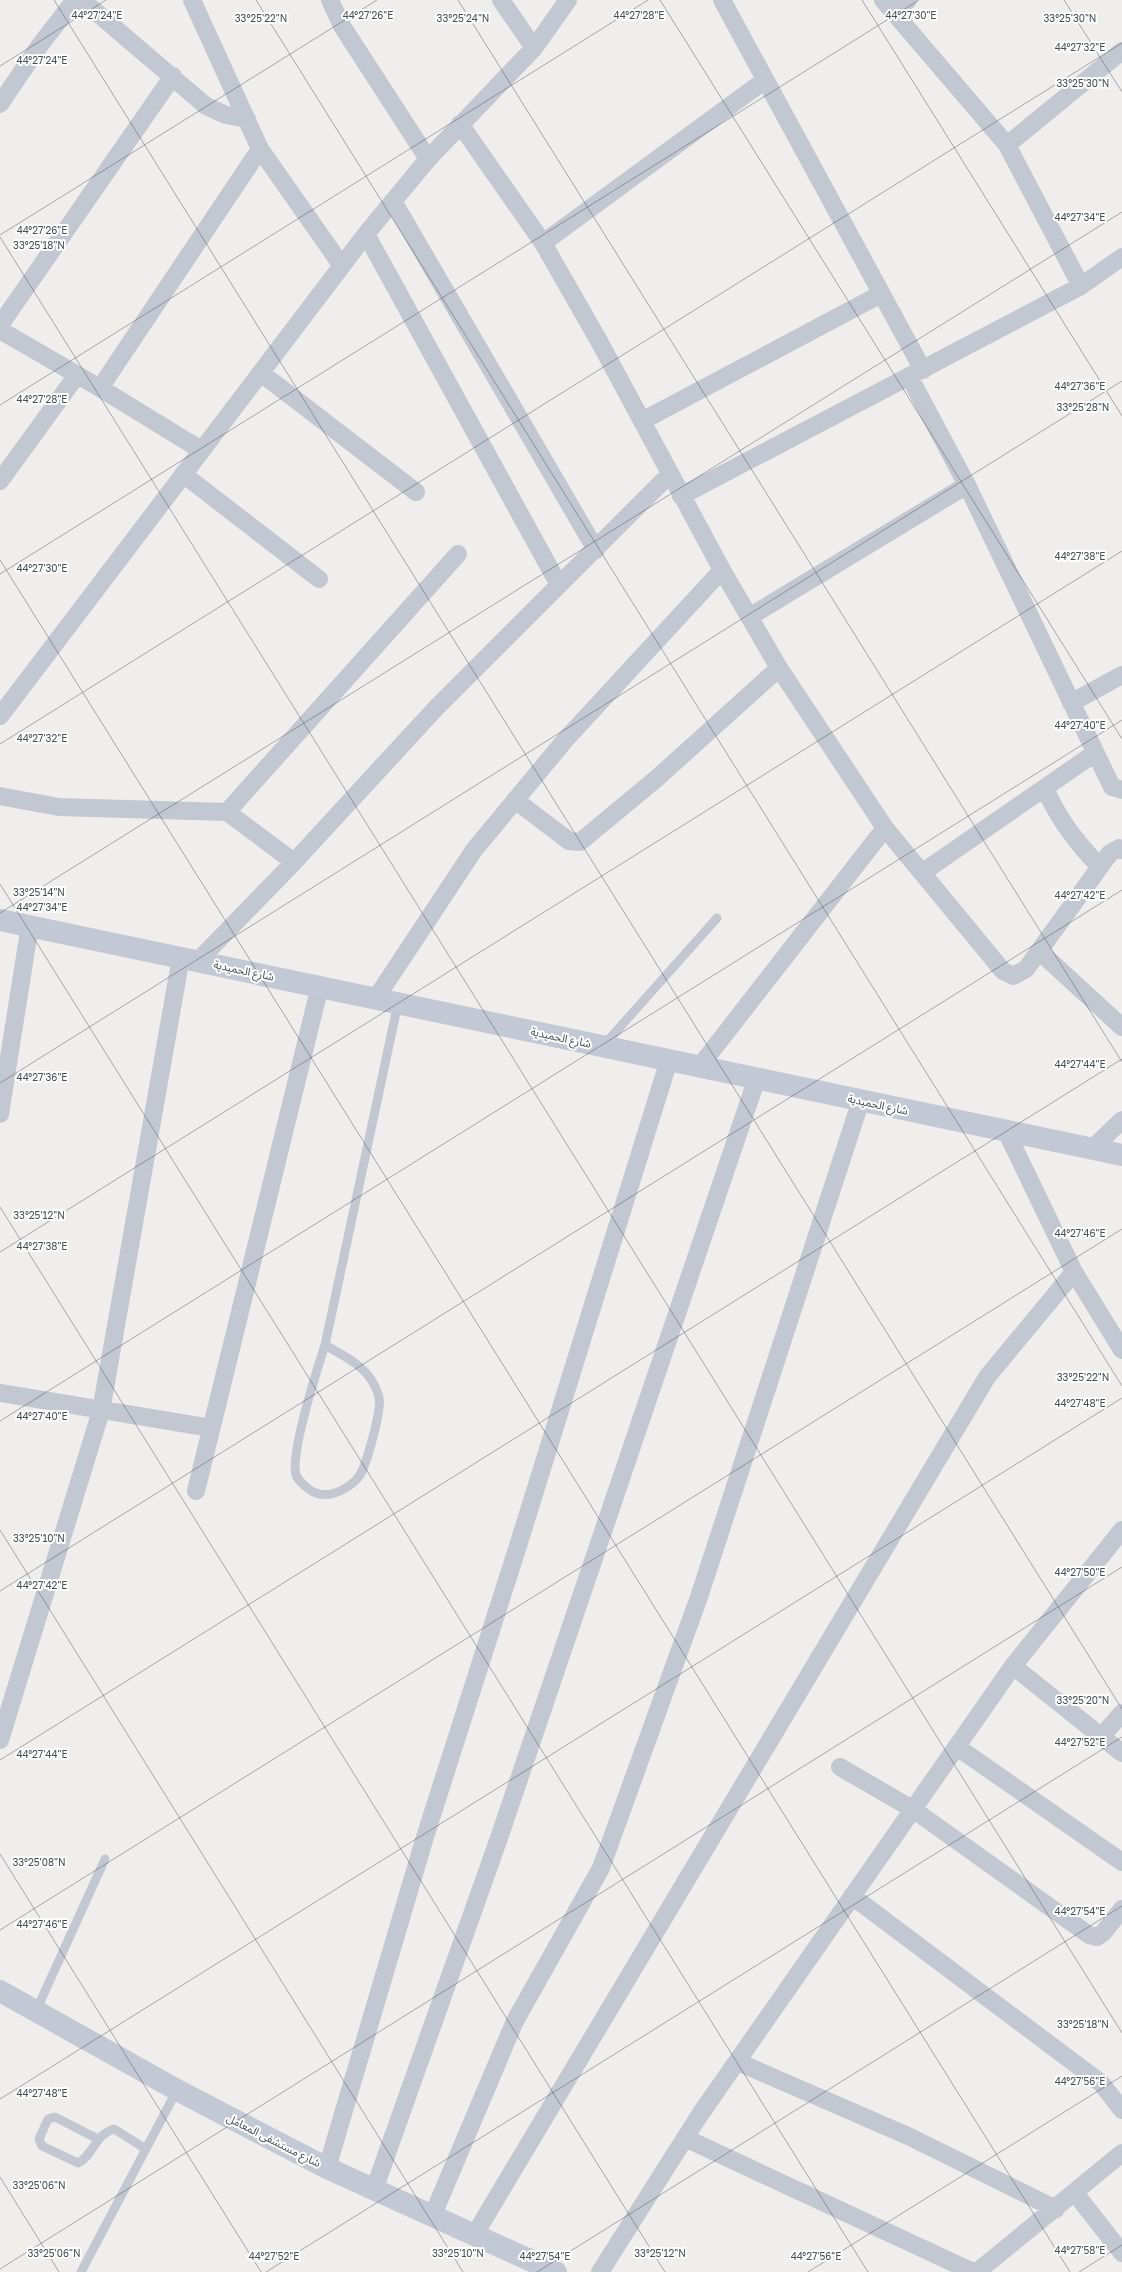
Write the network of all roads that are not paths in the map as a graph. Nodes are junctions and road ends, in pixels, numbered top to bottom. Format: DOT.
graph roads {
  1 [pos="75,0"];
  2 [pos="82,0"];
  3 [pos="192,0"];
  4 [pos="330,0"];
  5 [pos="501,0"];
  6 [pos="568,0"];
  7 [pos="722,0"];
  8 [pos="908,0"];
  9 [pos="889,6"];
  10 [pos="534,48"];
  11 [pos="1122,51"];
  12 [pos="173,76"];
  13 [pos="765,80"];
  14 [pos="0,104"];
  15 [pos="247,119"];
  16 [pos="460,124"];
  17 [pos="1007,145"];
  18 [pos="260,149"];
  19 [pos="428,159"];
  20 [pos="393,201"];
  21 [pos="366,234"];
  22 [pos="543,243"];
  23 [pos="1122,257"];
  24 [pos="342,266"];
  25 [pos="1081,286"];
  26 [pos="881,294"];
  27 [pos="0,325"];
  28 [pos="0,330"];
  29 [pos="261,373"];
  30 [pos="916,374"];
  31 [pos="77,375"];
  32 [pos="100,388"];
  33 [pos="642,421"];
  34 [pos="201,450"];
  35 [pos="183,474"];
  36 [pos="670,474"];
  37 [pos="0,481"];
  38 [pos="967,485"];
  39 [pos="416,492"];
  40 [pos="681,496"];
  41 [pos="596,550"];
  42 [pos="458,554"];
  43 [pos="722,570"];
  44 [pos="319,579"];
  45 [pos="560,585"];
  46 [pos="749,617"];
  47 [pos="779,668"];
  48 [pos="1122,675"];
  49 [pos="1071,703"];
  50 [pos="0,716"];
  51 [pos="1095,753"];
  52 [pos="1044,788"];
  53 [pos="1122,790"];
  54 [pos="0,796"];
  55 [pos="515,800"];
  56 [pos="227,812"];
  57 [pos="885,828"];
  58 [pos="1122,850"];
  59 [pos="294,862"];
  60 [pos="1100,867"];
  61 [pos="923,872"];
  62 [pos="717,918"];
  63 [pos="0,920"];
  64 [pos="30,925"];
  65 [pos="1039,951"];
  66 [pos="190,959"];
  67 [pos="320,986"];
  68 [pos="376,998"];
  69 [pos="398,1003"];
  70 [pos="1122,1027"];
  71 [pos="603,1046"];
  72 [pos="669,1060"];
  73 [pos="700,1066"];
  74 [pos="757,1078"];
  75 [pos="2,1092"];
  76 [pos="861,1100"];
  77 [pos="0,1114"];
  78 [pos="1122,1120"];
  79 [pos="1006,1131"];
  80 [pos="1092,1149"];
  81 [pos="1122,1155"];
  82 [pos="1074,1272"];
  83 [pos="325,1345"];
  84 [pos="1122,1350"];
  85 [pos="0,1393"];
  86 [pos="101,1411"];
  87 [pos="211,1428"];
  88 [pos="196,1491"];
  89 [pos="1122,1530"];
  90 [pos="1013,1666"];
  91 [pos="1122,1712"];
  92 [pos="1102,1736"];
  93 [pos="0,1740"];
  94 [pos="957,1747"];
  95 [pos="1122,1753"];
  96 [pos="840,1767"];
  97 [pos="914,1810"];
  98 [pos="105,1859"];
  99 [pos="1122,1862"];
  100 [pos="852,1896"];
  101 [pos="1122,1909"];
  102 [pos="0,1991"];
  103 [pos="36,2011"];
  104 [pos="738,2062"];
  105 [pos="177,2090"];
  106 [pos="1122,2110"];
  107 [pos="685,2138"];
  108 [pos="98,2139"];
  109 [pos="146,2149"];
  110 [pos="1122,2154"];
  111 [pos="327,2168"];
  112 [pos="374,2190"];
  113 [pos="1075,2193"];
  114 [pos="1056,2209"];
  115 [pos="432,2217"];
  116 [pos="475,2234"];
  117 [pos="1122,2253"];
  118 [pos="81,2272"];
  119 [pos="556,2272"];
  120 [pos="600,2272"];
  121 [pos="973,2272"];
  122 [pos="977,2272"];
  1 -- 14 [label="street"];
  2 -- 12 [label="street"];
  3 -- 15 [label="street"];
  4 -- 19 [label="street"];
  5 -- 10 [label="street"];
  6 -- 10 [label="street"];
  7 -- 13 [label="street"];
  8 -- 9 [label="street"];
  9 -- 17 [label="street"];
  10 -- 16 [label="street"];
  11 -- 17 [label="street"];
  12 -- 15 [label="street"];
  12 -- 27 [label="street"];
  13 -- 22 [label="street"];
  13 -- 26 [label="street"];
  15 -- 18 [label="street"];
  16 -- 19 [label="street"];
  16 -- 22 [label="street"];
  17 -- 25 [label="street"];
  18 -- 24 [label="street"];
  18 -- 32 [label="street"];
  19 -- 20 [label="street"];
  20 -- 21 [label="street"];
  20 -- 41 [label="street"];
  21 -- 24 [label="street"];
  21 -- 45 [label="street"];
  22 -- 33 [label="street"];
  23 -- 25 [label="street"];
  24 -- 29 [label="street"];
  25 -- 30 [label="street"];
  26 -- 30 [label="street"];
  26 -- 33 [label="street"];
  28 -- 31 [label="street"];
  29 -- 34 [label="street"];
  29 -- 39 [label="street"];
  30 -- 38 [label="street"];
  30 -- 40 [label="street"];
  31 -- 32 [label="street"];
  31 -- 37 [label="street"];
  32 -- 34 [label="street"];
  33 -- 36 [label="street"];
  34 -- 35 [label="street"];
  35 -- 44 [label="street"];
  35 -- 50 [label="street"];
  36 -- 40 [label="street"];
  36 -- 41 [label="street"];
  38 -- 46 [label="street"];
  38 -- 49 [label="street"];
  40 -- 43 [label="street"];
  41 -- 45 [label="street"];
  42 -- 56 [label="street"];
  43 -- 46 [label="street"];
  43 -- 55 [label="street"];
  45 -- 59 [label="street"];
  46 -- 47 [label="street"];
  47 -- 55 [label="street"];
  47 -- 57 [label="street"];
  48 -- 49 [label="street"];
  49 -- 51 [label="street"];
  51 -- 52 [label="street"];
  51 -- 53 [label="street"];
  52 -- 60 [label="street"];
  52 -- 61 [label="street"];
  54 -- 56 [label="street"];
  55 -- 68 [label="street"];
  56 -- 59 [label="street"];
  57 -- 61 [label="street"];
  57 -- 73 [label="street"];
  58 -- 60 [label="street"];
  59 -- 66 [label="street"];
  60 -- 65 [label="street"];
  61 -- 65 [label="street"];
  62 -- 71 [label="lane"];
  63 -- 64 [label="street, شارع الحميدية"];
  64 -- 66 [label="street, شارع الحميدية"];
  64 -- 75 [label="street"];
  65 -- 70 [label="street"];
  66 -- 67 [label="street, شارع الحميدية"];
  66 -- 86 [label="street"];
  67 -- 68 [label="street, شارع الحميدية"];
  67 -- 87 [label="street"];
  68 -- 69 [label="street, شارع الحميدية"];
  69 -- 71 [label="street, شارع الحميدية"];
  69 -- 83 [label="lane"];
  71 -- 72 [label="street, شارع الحميدية"];
  72 -- 73 [label="street, شارع الحميدية"];
  72 -- 111 [label="street"];
  73 -- 74 [label="street, شارع الحميدية"];
  74 -- 76 [label="street, شارع الحميدية"];
  74 -- 112 [label="street"];
  75 -- 77 [label="street"];
  76 -- 79 [label="street, شارع الحميدية"];
  76 -- 115 [label="street"];
  78 -- 80 [label="street"];
  79 -- 80 [label="street, شارع الحميدية"];
  79 -- 82 [label="street"];
  80 -- 81 [label="street, شارع الحميدية"];
  82 -- 84 [label="street"];
  82 -- 116 [label="street"];
  83 -- 83 [label="lane"];
  85 -- 86 [label="street"];
  86 -- 87 [label="street"];
  86 -- 93 [label="street"];
  87 -- 88 [label="street"];
  89 -- 90 [label="street"];
  90 -- 92 [label="street"];
  90 -- 94 [label="street"];
  91 -- 92 [label="street"];
  92 -- 95 [label="street"];
  94 -- 97 [label="street"];
  94 -- 99 [label="street"];
  96 -- 97 [label="street"];
  97 -- 100 [label="street"];
  97 -- 101 [label="street"];
  98 -- 103 [label="lane"];
  100 -- 104 [label="street"];
  100 -- 106 [label="street"];
  102 -- 103 [label="street, شارع مستشفى المعامل"];
  103 -- 105 [label="street, شارع مستشفى المعامل"];
  104 -- 107 [label="street"];
  104 -- 114 [label="street"];
  105 -- 109 [label="lane"];
  105 -- 111 [label="street, شارع مستشفى المعامل"];
  107 -- 120 [label="street"];
  107 -- 121 [label="street"];
  108 -- 108 [label="lane"];
  108 -- 109 [label="lane"];
  109 -- 118 [label="lane"];
  110 -- 113 [label="street"];
  111 -- 112 [label="street, شارع مستشفى المعامل"];
  112 -- 115 [label="street, شارع مستشفى المعامل"];
  113 -- 114 [label="street"];
  113 -- 117 [label="street"];
  114 -- 122 [label="street"];
  115 -- 116 [label="street, شارع مستشفى المعامل"];
  116 -- 119 [label="street, شارع مستشفى المعامل"];
}
